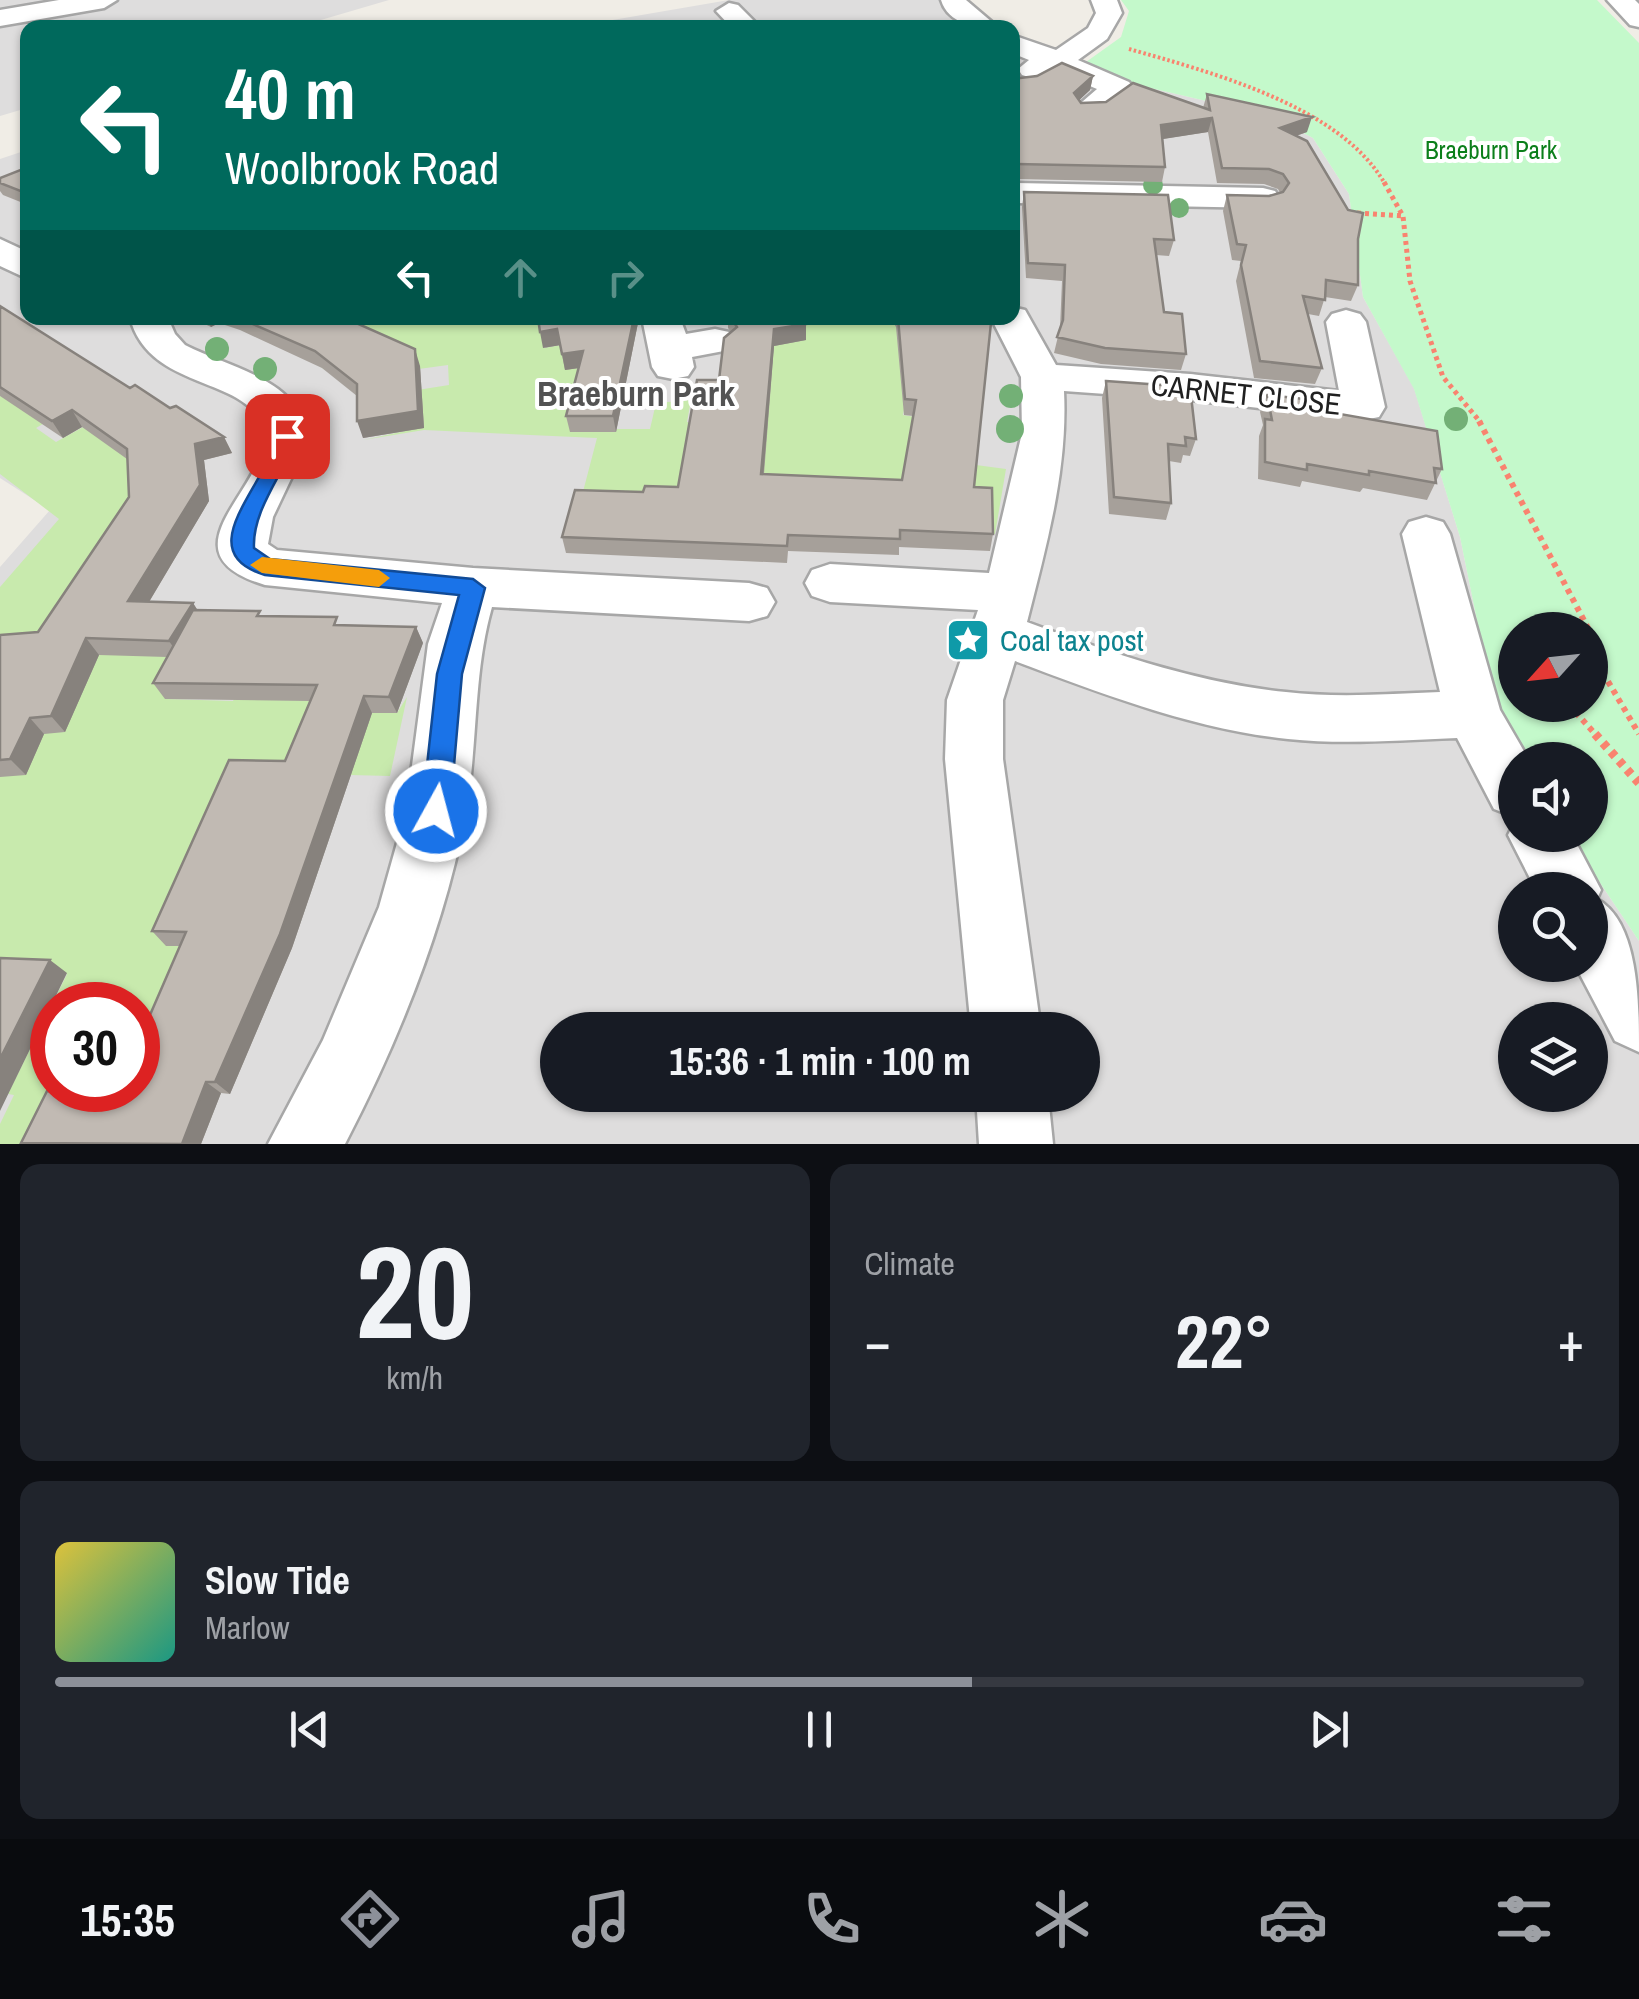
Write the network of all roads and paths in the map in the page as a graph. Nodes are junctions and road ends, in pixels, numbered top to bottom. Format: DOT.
graph roads {
  1 [pos="104,0"];
  2 [pos="1104,0"];
  3 [pos="1620,0"];
  4 [pos="952,2"];
  5 [pos="0,18"];
  6 [pos="1639,18"];
  7 [pos="976,20"];
  8 [pos="1090,40"];
  9 [pos="1020,46"];
  10 [pos="1055,61"];
  11 [pos="1020,72"];
  12 [pos="1090,108"];
  13 [pos="1020,193"];
  14 [pos="1263,198"];
  15 [pos="1351,213"];
  16 [pos="1403,216"];
  17 [pos="1346,322"];
  18 [pos="150,325"];
  19 [pos="1015,325"];
  20 [pos="715,341"];
  21 [pos="668,344"];
  22 [pos="1042,377"];
  23 [pos="1426,534"];
  24 [pos="830,583"];
  25 [pos="473,588"];
  26 [pos="750,602"];
  27 [pos="1580,612"];
  28 [pos="1003,613"];
  29 [pos="1608,681"];
  30 [pos="1473,714"];
  31 [pos="1584,722"];
  32 [pos="1639,735"];
  33 [pos="1498,760"];
  34 [pos="1639,782"];
  35 [pos="1608,961"];
  36 [pos="1004,1012"];
  37 [pos="1639,1018"];
  38 [pos="1013,1112"];
  39 [pos="305,1144"];
  40 [pos="1016,1144"];
  1 -- 5 [label="street"];
  2 -- 8 [label="street"];
  3 -- 6 [label="street"];
  4 -- 7 [label="street"];
  8 -- 10 [label="street"];
  8 -- 16 [label="path"];
  9 -- 10 [label="street"];
  10 -- 11 [label="street"];
  10 -- 12 [label="street"];
  13 -- 14 [label="street"];
  15 -- 16 [label="path"];
  16 -- 27 [label="path"];
  17 -- 22 [label="street, CARNET CLOSE"];
  18 -- 25 [label="street"];
  19 -- 22 [label="street"];
  20 -- 21 [label="street"];
  22 -- 28 [label="street"];
  23 -- 30 [label="street"];
  24 -- 28 [label="street"];
  25 -- 26 [label="street"];
  25 -- 39 [label="street"];
  28 -- 30 [label="street"];
  28 -- 36 [label="street"];
  29 -- 32 [label="path"];
  30 -- 33 [label="street"];
  31 -- 34 [label="path"];
  35 -- 37 [label="street"];
  38 -- 40 [label="street"];
}
